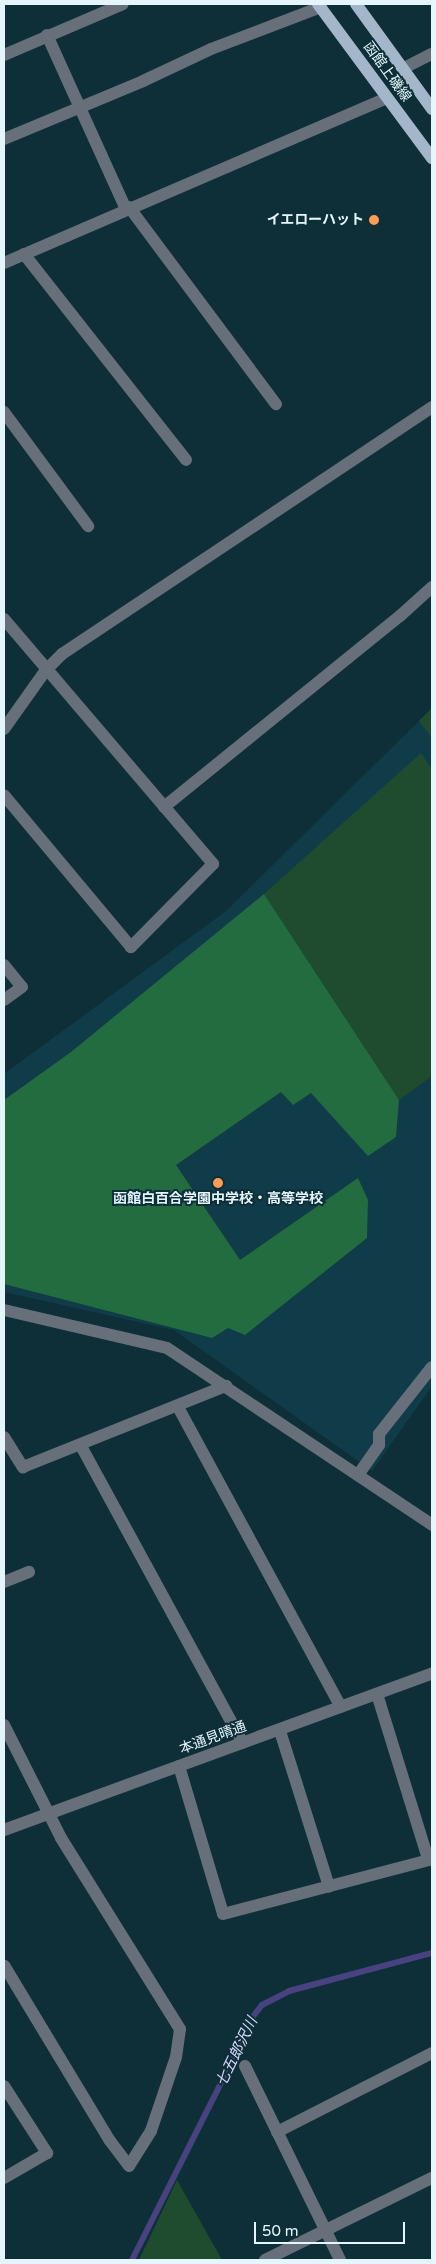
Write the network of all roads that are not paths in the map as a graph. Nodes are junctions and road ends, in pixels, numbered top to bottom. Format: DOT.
graph roads {
  1 [pos="123,4"];
  2 [pos="356,4"];
  3 [pos="319,5"];
  4 [pos="47,34"];
  5 [pos="432,54"];
  6 [pos="4,55"];
  7 [pos="404,68"];
  8 [pos="387,98"];
  9 [pos="80,106"];
  10 [pos="432,109"];
  11 [pos="4,139"];
  12 [pos="432,158"];
  13 [pos="128,208"];
  14 [pos="24,254"];
  15 [pos="4,263"];
  16 [pos="276,404"];
  17 [pos="432,407"];
  18 [pos="4,412"];
  19 [pos="186,460"];
  20 [pos="88,526"];
  21 [pos="432,587"];
  22 [pos="4,619"];
  23 [pos="46,670"];
  24 [pos="4,729"];
  25 [pos="4,795"];
  26 [pos="164,808"];
  27 [pos="4,965"];
  28 [pos="4,1000"];
  29 [pos="4,1310"];
  30 [pos="432,1367"];
  31 [pos="226,1386"];
  32 [pos="178,1407"];
  33 [pos="4,1437"];
  34 [pos="81,1446"];
  35 [pos="358,1475"];
  36 [pos="432,1525"];
  37 [pos="29,1572"];
  38 [pos="4,1582"];
  39 [pos="432,1673"];
  40 [pos="378,1694"];
  41 [pos="341,1707"];
  42 [pos="4,1724"];
  43 [pos="280,1731"];
  44 [pos="243,1743"];
  45 [pos="179,1766"];
  46 [pos="48,1815"];
  47 [pos="4,1830"];
  48 [pos="430,1859"];
  49 [pos="329,1886"];
  50 [pos="4,1965"];
  51 [pos="432,2053"];
  52 [pos="245,2066"];
  53 [pos="4,2086"];
  54 [pos="277,2132"];
  55 [pos="4,2178"];
  56 [pos="432,2178"];
  57 [pos="325,2231"];
  58 [pos="264,2260"];
  59 [pos="340,2260"];
  1 -- 4 [label="street"];
  2 -- 7 [label="main road, 函館上磯線"];
  3 -- 8 [label="main road, 函館上磯線"];
  3 -- 9 [label="street"];
  4 -- 6 [label="street"];
  4 -- 9 [label="street"];
  5 -- 7 [label="street"];
  7 -- 10 [label="main road, 函館上磯線"];
  8 -- 12 [label="main road, 函館上磯線"];
  8 -- 13 [label="street"];
  9 -- 11 [label="street"];
  9 -- 13 [label="street"];
  13 -- 14 [label="street"];
  13 -- 16 [label="street"];
  14 -- 15 [label="street"];
  14 -- 19 [label="street"];
  17 -- 23 [label="street"];
  18 -- 20 [label="street"];
  21 -- 26 [label="street"];
  22 -- 23 [label="street"];
  23 -- 24 [label="street"];
  23 -- 26 [label="street"];
  25 -- 26 [label="street"];
  27 -- 28 [label="street"];
  29 -- 31 [label="street"];
  30 -- 35 [label="street"];
  31 -- 32 [label="street"];
  31 -- 35 [label="street"];
  32 -- 34 [label="street"];
  32 -- 41 [label="street"];
  33 -- 34 [label="street"];
  34 -- 44 [label="street"];
  35 -- 36 [label="street"];
  37 -- 38 [label="street"];
  39 -- 40 [label="street, 本通見晴通"];
  40 -- 41 [label="street, 本通見晴通"];
  40 -- 48 [label="street"];
  41 -- 43 [label="street, 本通見晴通"];
  42 -- 46 [label="street"];
  43 -- 44 [label="street, 本通見晴通"];
  43 -- 49 [label="street"];
  44 -- 45 [label="street, 本通見晴通"];
  45 -- 46 [label="street, 本通見晴通"];
  45 -- 49 [label="street"];
  46 -- 47 [label="street, 本通見晴通"];
  46 -- 50 [label="street"];
  48 -- 49 [label="street"];
  51 -- 54 [label="street"];
  52 -- 54 [label="street"];
  53 -- 55 [label="street"];
  54 -- 57 [label="street"];
  56 -- 57 [label="street"];
  57 -- 58 [label="street"];
  57 -- 59 [label="street"];
}
